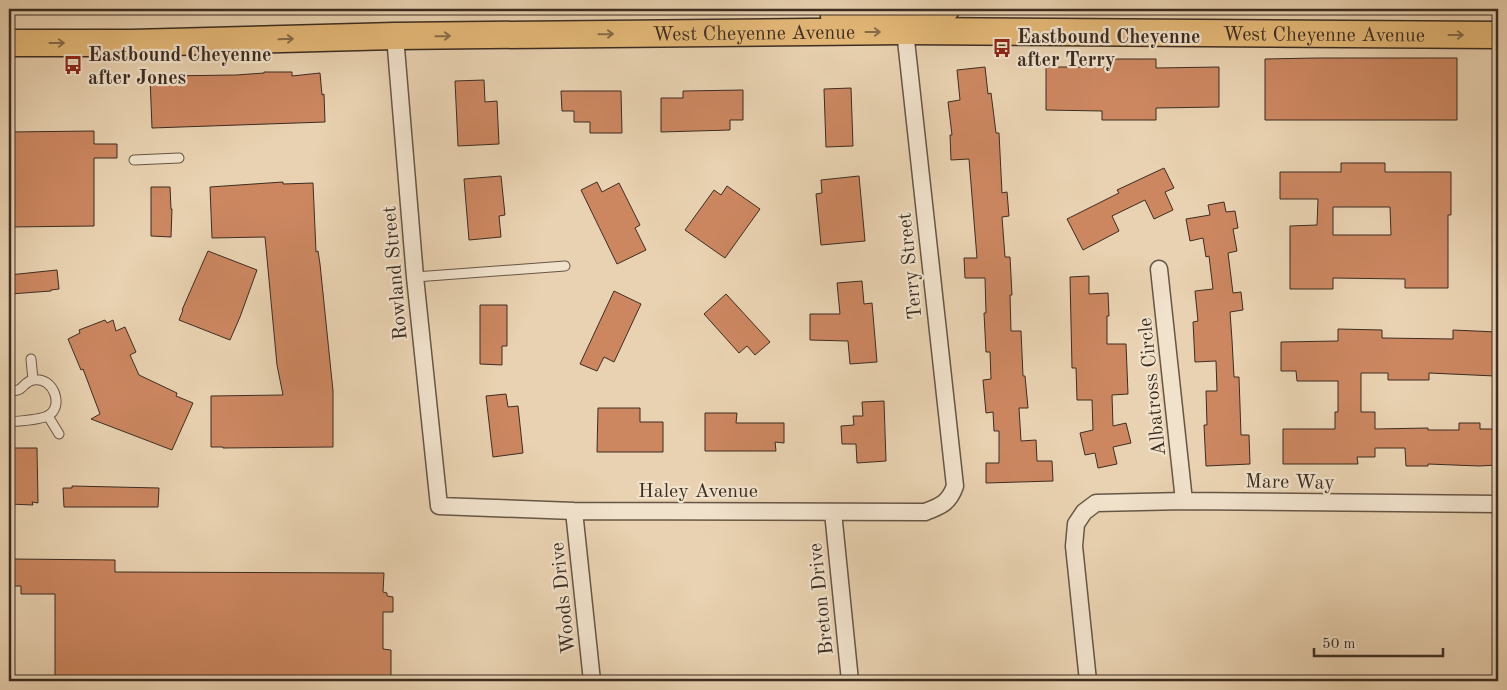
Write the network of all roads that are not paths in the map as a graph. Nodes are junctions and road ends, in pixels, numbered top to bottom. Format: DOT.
graph roads {
  1 [pos="946,9"];
  2 [pos="900,20"];
  3 [pos="1498,35"];
  4 [pos="394,36"];
  5 [pos="9,43"];
  6 [pos="179,158"];
  7 [pos="134,160"];
  8 [pos="565,266"];
  9 [pos="1159,269"];
  10 [pos="415,277"];
  11 [pos="32,360"];
  12 [pos="33,380"];
  13 [pos="9,391"];
  14 [pos="48,416"];
  15 [pos="9,422"];
  16 [pos="59,434"];
  17 [pos="951,496"];
  18 [pos="1184,501"];
  19 [pos="1498,504"];
  20 [pos="439,506"];
  21 [pos="574,511"];
  22 [pos="832,512"];
  23 [pos="592,681"];
  24 [pos="850,681"];
  25 [pos="1088,681"];
  1 -- 2 [label="main road"];
  2 -- 3 [label="main road, West Cheyenne Avenue, one-way"];
  4 -- 2 [label="main road, West Cheyenne Avenue, one-way"];
  2 -- 17 [label="street, Terry Street"];
  5 -- 4 [label="main road, West Cheyenne Avenue, one-way"];
  4 -- 10 [label="street, Rowland Street"];
  6 -- 7 [label="lane"];
  8 -- 10 [label="lane"];
  9 -- 18 [label="street, Albatross Circle"];
  10 -- 20 [label="street, Rowland Street"];
  11 -- 12 [label="lane"];
  12 -- 13 [label="lane"];
  12 -- 14 [label="lane"];
  14 -- 15 [label="lane"];
  14 -- 16 [label="lane"];
  17 -- 22 [label="street, Haley Avenue"];
  18 -- 19 [label="street, Mare Way"];
  18 -- 25 [label="street, Mare Way"];
  20 -- 21 [label="street, Haley Avenue"];
  21 -- 22 [label="street, Haley Avenue"];
  21 -- 23 [label="street, Woods Drive"];
  22 -- 24 [label="street, Breton Drive"];
}
